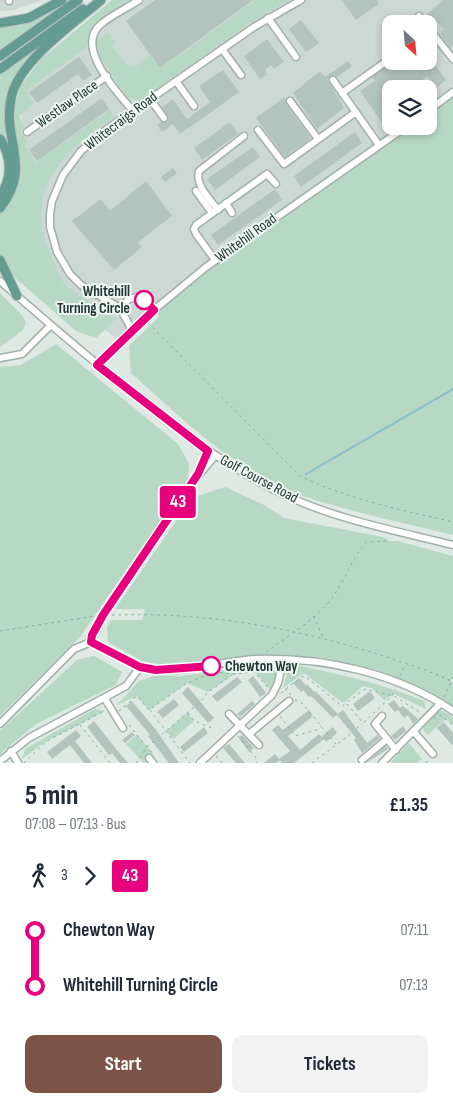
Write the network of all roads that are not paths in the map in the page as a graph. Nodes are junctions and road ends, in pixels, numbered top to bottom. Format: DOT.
graph roads {
  1 [pos="62,0"];
  2 [pos="78,0"];
  3 [pos="95,0"];
  4 [pos="101,0"];
  5 [pos="139,0"];
  6 [pos="302,0"];
  7 [pos="268,18"];
  8 [pos="0,23"];
  9 [pos="438,40"];
  10 [pos="222,49"];
  11 [pos="0,56"];
  12 [pos="296,57"];
  13 [pos="453,59"];
  14 [pos="382,64"];
  15 [pos="0,69"];
  16 [pos="241,75"];
  17 [pos="107,76"];
  18 [pos="333,80"];
  19 [pos="176,81"];
  20 [pos="453,92"];
  21 [pos="342,93"];
  22 [pos="150,99"];
  23 [pos="290,101"];
  24 [pos="437,104"];
  25 [pos="194,106"];
  26 [pos="133,110"];
  27 [pos="356,112"];
  28 [pos="164,118"];
  29 [pos="258,130"];
  30 [pos="27,132"];
  31 [pos="394,135"];
  32 [pos="244,136"];
  33 [pos="318,139"];
  34 [pos="0,140"];
  35 [pos="379,145"];
  36 [pos="276,184"];
  37 [pos="196,191"];
  38 [pos="0,197"];
  39 [pos="226,204"];
  40 [pos="0,208"];
  41 [pos="215,212"];
  42 [pos="232,213"];
  43 [pos="0,260"];
  44 [pos="215,260"];
  45 [pos="0,281"];
  46 [pos="17,296"];
  47 [pos="120,308"];
  48 [pos="154,310"];
  49 [pos="50,326"];
  50 [pos="132,330"];
  51 [pos="0,358"];
  52 [pos="97,365"];
  53 [pos="208,451"];
  54 [pos="215,456"];
  55 [pos="198,474"];
  56 [pos="453,546"];
  57 [pos="91,642"];
  58 [pos="282,660"];
  59 [pos="140,667"];
  60 [pos="105,699"];
  61 [pos="289,701"];
  62 [pos="441,703"];
  63 [pos="453,711"];
  64 [pos="229,714"];
  65 [pos="382,716"];
  66 [pos="0,724"];
  67 [pos="240,724"];
  68 [pos="125,726"];
  69 [pos="414,732"];
  70 [pos="250,734"];
  71 [pos="387,739"];
  72 [pos="259,745"];
  73 [pos="396,750"];
  74 [pos="10,751"];
  75 [pos="433,754"];
  76 [pos="362,760"];
  77 [pos="0,761"];
  78 [pos="18,763"];
  79 [pos="200,763"];
  80 [pos="382,763"];
  1 -- 8 [label="main road"];
  2 -- 11 [label="main road"];
  3 -- 15 [label="main road"];
  4 -- 40 [label="main road"];
  5 -- 17 [label="street"];
  6 -- 7 [label="street, Whitecraigs Road"];
  7 -- 10 [label="street, Whitecraigs Road"];
  7 -- 12 [label="street"];
  9 -- 13 [label="street"];
  10 -- 16 [label="street"];
  10 -- 19 [label="street, Whitecraigs Road"];
  14 -- 21 [label="street"];
  17 -- 26 [label="street"];
  17 -- 30 [label="street, Westlaw Place"];
  18 -- 21 [label="street"];
  19 -- 22 [label="street, Whitecraigs Road"];
  19 -- 25 [label="street"];
  20 -- 24 [label="street"];
  21 -- 27 [label="street"];
  22 -- 26 [label="street, Whitecraigs Road"];
  22 -- 28 [label="street"];
  23 -- 33 [label="street"];
  26 -- 47 [label="street, Whitecraigs Road"];
  27 -- 33 [label="street"];
  27 -- 35 [label="street"];
  29 -- 33 [label="street"];
  31 -- 35 [label="street, Whitehill Road"];
  32 -- 41 [label="street"];
  34 -- 38 [label="main road"];
  35 -- 44 [label="street, Whitehill Road"];
  36 -- 39 [label="street"];
  37 -- 41 [label="street"];
  39 -- 41 [label="street"];
  39 -- 42 [label="street"];
  41 -- 44 [label="street"];
  43 -- 46 [label="main road"];
  44 -- 48 [label="street, Whitehill Road"];
  45 -- 46 [label="street, Golf Course Road"];
  46 -- 49 [label="street, Golf Course Road"];
  47 -- 48 [label="street"];
  47 -- 50 [label="street"];
  48 -- 50 [label="street, Whitehill Road"];
  49 -- 51 [label="street"];
  49 -- 52 [label="street, Golf Course Road"];
  50 -- 52 [label="street, Whitehill Road"];
  52 -- 53 [label="street, Golf Course Road"];
  53 -- 54 [label="street, Golf Course Road"];
  53 -- 55 [label="street"];
  54 -- 55 [label="street"];
  54 -- 56 [label="street, Golf Course Road"];
  55 -- 57 [label="street"];
  57 -- 59 [label="street"];
  57 -- 66 [label="street"];
  58 -- 59 [label="street"];
  58 -- 62 [label="street"];
  58 -- 67 [label="street"];
  59 -- 60 [label="street"];
  60 -- 68 [label="street"];
  60 -- 74 [label="street"];
  61 -- 70 [label="street"];
  62 -- 63 [label="street"];
  62 -- 69 [label="street"];
  64 -- 67 [label="street"];
  65 -- 71 [label="street"];
  67 -- 70 [label="street"];
  67 -- 79 [label="street"];
  69 -- 73 [label="street"];
  69 -- 75 [label="street"];
  70 -- 72 [label="street"];
  71 -- 73 [label="street"];
  71 -- 76 [label="street"];
  73 -- 80 [label="street"];
  74 -- 77 [label="street"];
  74 -- 78 [label="street"];
}
